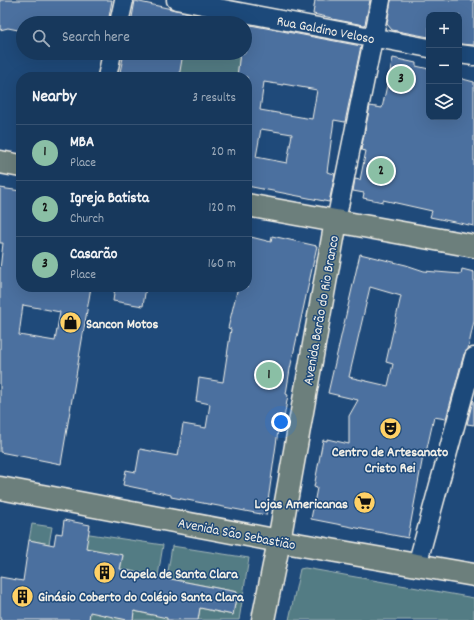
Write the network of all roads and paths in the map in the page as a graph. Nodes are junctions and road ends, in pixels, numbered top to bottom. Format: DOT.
graph roads {
  1 [pos="124,0"];
  2 [pos="176,0"];
  3 [pos="381,0"];
  4 [pos="121,16"];
  5 [pos="374,38"];
  6 [pos="426,47"];
  7 [pos="462,54"];
  8 [pos="474,56"];
  9 [pos="111,60"];
  10 [pos="108,72"];
  11 [pos="0,162"];
  12 [pos="16,165"];
  13 [pos="252,206"];
  14 [pos="336,221"];
  15 [pos="474,246"];
  16 [pos="474,356"];
  17 [pos="0,488"];
  18 [pos="278,541"];
  19 [pos="417,565"];
  20 [pos="474,575"];
  21 [pos="263,620"];
  1 -- 4 [label="street"];
  2 -- 5 [label="street, Rua Galdino Veloso"];
  3 -- 5 [label="street, Avenida Barão do Rio Branco"];
  5 -- 6 [label="street, Rua Galdino Veloso"];
  5 -- 14 [label="street, Avenida Barão do Rio Branco"];
  7 -- 8 [label="street"];
  9 -- 10 [label="street"];
  11 -- 12 [label="main road"];
  13 -- 14 [label="main road"];
  14 -- 15 [label="main road"];
  14 -- 18 [label="main road, Avenida Barão do Rio Branco"];
  16 -- 19 [label="street"];
  17 -- 18 [label="main road, Avenida São Sebastião"];
  18 -- 19 [label="main road, Avenida São Sebastião"];
  18 -- 21 [label="main road, Avenida Barão do Rio Branco"];
  19 -- 20 [label="main road, Avenida São Sebastião"];
}
